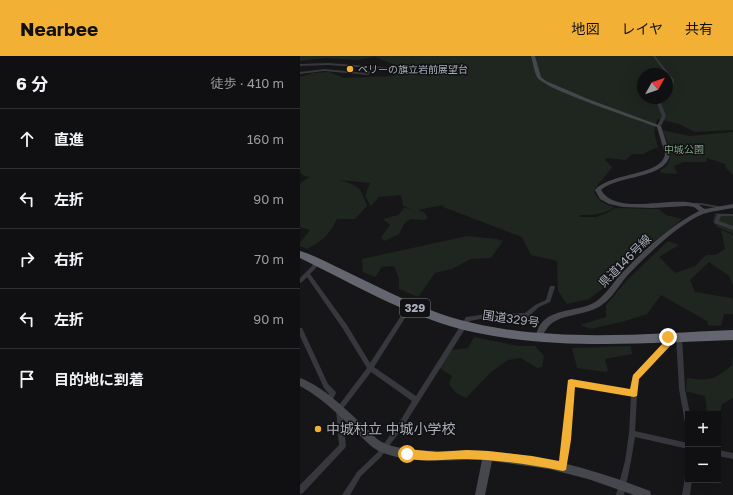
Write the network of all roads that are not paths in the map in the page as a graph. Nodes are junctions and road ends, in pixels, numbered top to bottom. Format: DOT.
graph roads {
  1 [pos="533,56"];
  2 [pos="654,56"];
  3 [pos="300,65"];
  4 [pos="346,65"];
  5 [pos="374,67"];
  6 [pos="664,68"];
  7 [pos="397,69"];
  8 [pos="339,72"];
  9 [pos="300,73"];
  10 [pos="659,104"];
  11 [pos="659,126"];
  12 [pos="687,204"];
  13 [pos="733,206"];
  14 [pos="722,208"];
  15 [pos="704,212"];
  16 [pos="733,215"];
  17 [pos="733,228"];
  18 [pos="300,254"];
  19 [pos="316,262"];
  20 [pos="307,274"];
  21 [pos="300,281"];
  22 [pos="552,287"];
  23 [pos="410,306"];
  24 [pos="464,325"];
  25 [pos="300,330"];
  26 [pos="733,335"];
  27 [pos="539,336"];
  28 [pos="673,337"];
  29 [pos="370,368"];
  30 [pos="300,382"];
  31 [pos="634,394"];
  32 [pos="416,400"];
  33 [pos="329,401"];
  34 [pos="339,409"];
  35 [pos="686,411"];
  36 [pos="632,433"];
  37 [pos="685,445"];
  38 [pos="383,448"];
  39 [pos="721,454"];
  40 [pos="488,456"];
  41 [pos="733,456"];
  42 [pos="563,467"];
  43 [pos="688,483"];
  44 [pos="621,485"];
  45 [pos="300,490"];
  46 [pos="346,495"];
  47 [pos="480,495"];
  48 [pos="620,495"];
  49 [pos="646,495"];
  50 [pos="686,495"];
  1 -- 11 [label="street"];
  2 -- 6 [label="street"];
  3 -- 4 [label="street"];
  4 -- 5 [label="street"];
  4 -- 8 [label="street"];
  5 -- 7 [label="street"];
  5 -- 8 [label="street"];
  8 -- 9 [label="street"];
  10 -- 11 [label="street"];
  11 -- 12 [label="street"];
  12 -- 14 [label="street"];
  12 -- 15 [label="street"];
  13 -- 14 [label="street, 県道146号線"];
  14 -- 15 [label="street, 県道146号線"];
  15 -- 27 [label="street, 県道146号線"];
  16 -- 17 [label="street"];
  18 -- 19 [label="highway, 国道329号 / 329"];
  19 -- 20 [label="street"];
  19 -- 23 [label="highway, 国道329号 / 329"];
  20 -- 21 [label="street"];
  20 -- 29 [label="street"];
  22 -- 24 [label="street"];
  23 -- 24 [label="highway, 国道329号 / 329"];
  23 -- 29 [label="street"];
  24 -- 27 [label="highway, 国道329号 / 329"];
  24 -- 32 [label="street"];
  25 -- 33 [label="street"];
  26 -- 28 [label="highway, 国道329号 / 329"];
  27 -- 28 [label="highway, 国道329号 / 329"];
  28 -- 31 [label="street"];
  28 -- 35 [label="street"];
  29 -- 32 [label="street"];
  29 -- 34 [label="street"];
  30 -- 33 [label="street"];
  31 -- 36 [label="street"];
  31 -- 42 [label="street"];
  32 -- 38 [label="street"];
  33 -- 34 [label="street"];
  34 -- 38 [label="street"];
  34 -- 45 [label="street"];
  36 -- 37 [label="street"];
  36 -- 44 [label="street"];
  38 -- 40 [label="street"];
  38 -- 46 [label="street"];
  39 -- 41 [label="street"];
  40 -- 42 [label="street"];
  40 -- 47 [label="street"];
  42 -- 44 [label="street"];
  43 -- 50 [label="street"];
  44 -- 48 [label="street"];
  44 -- 49 [label="street"];
}
